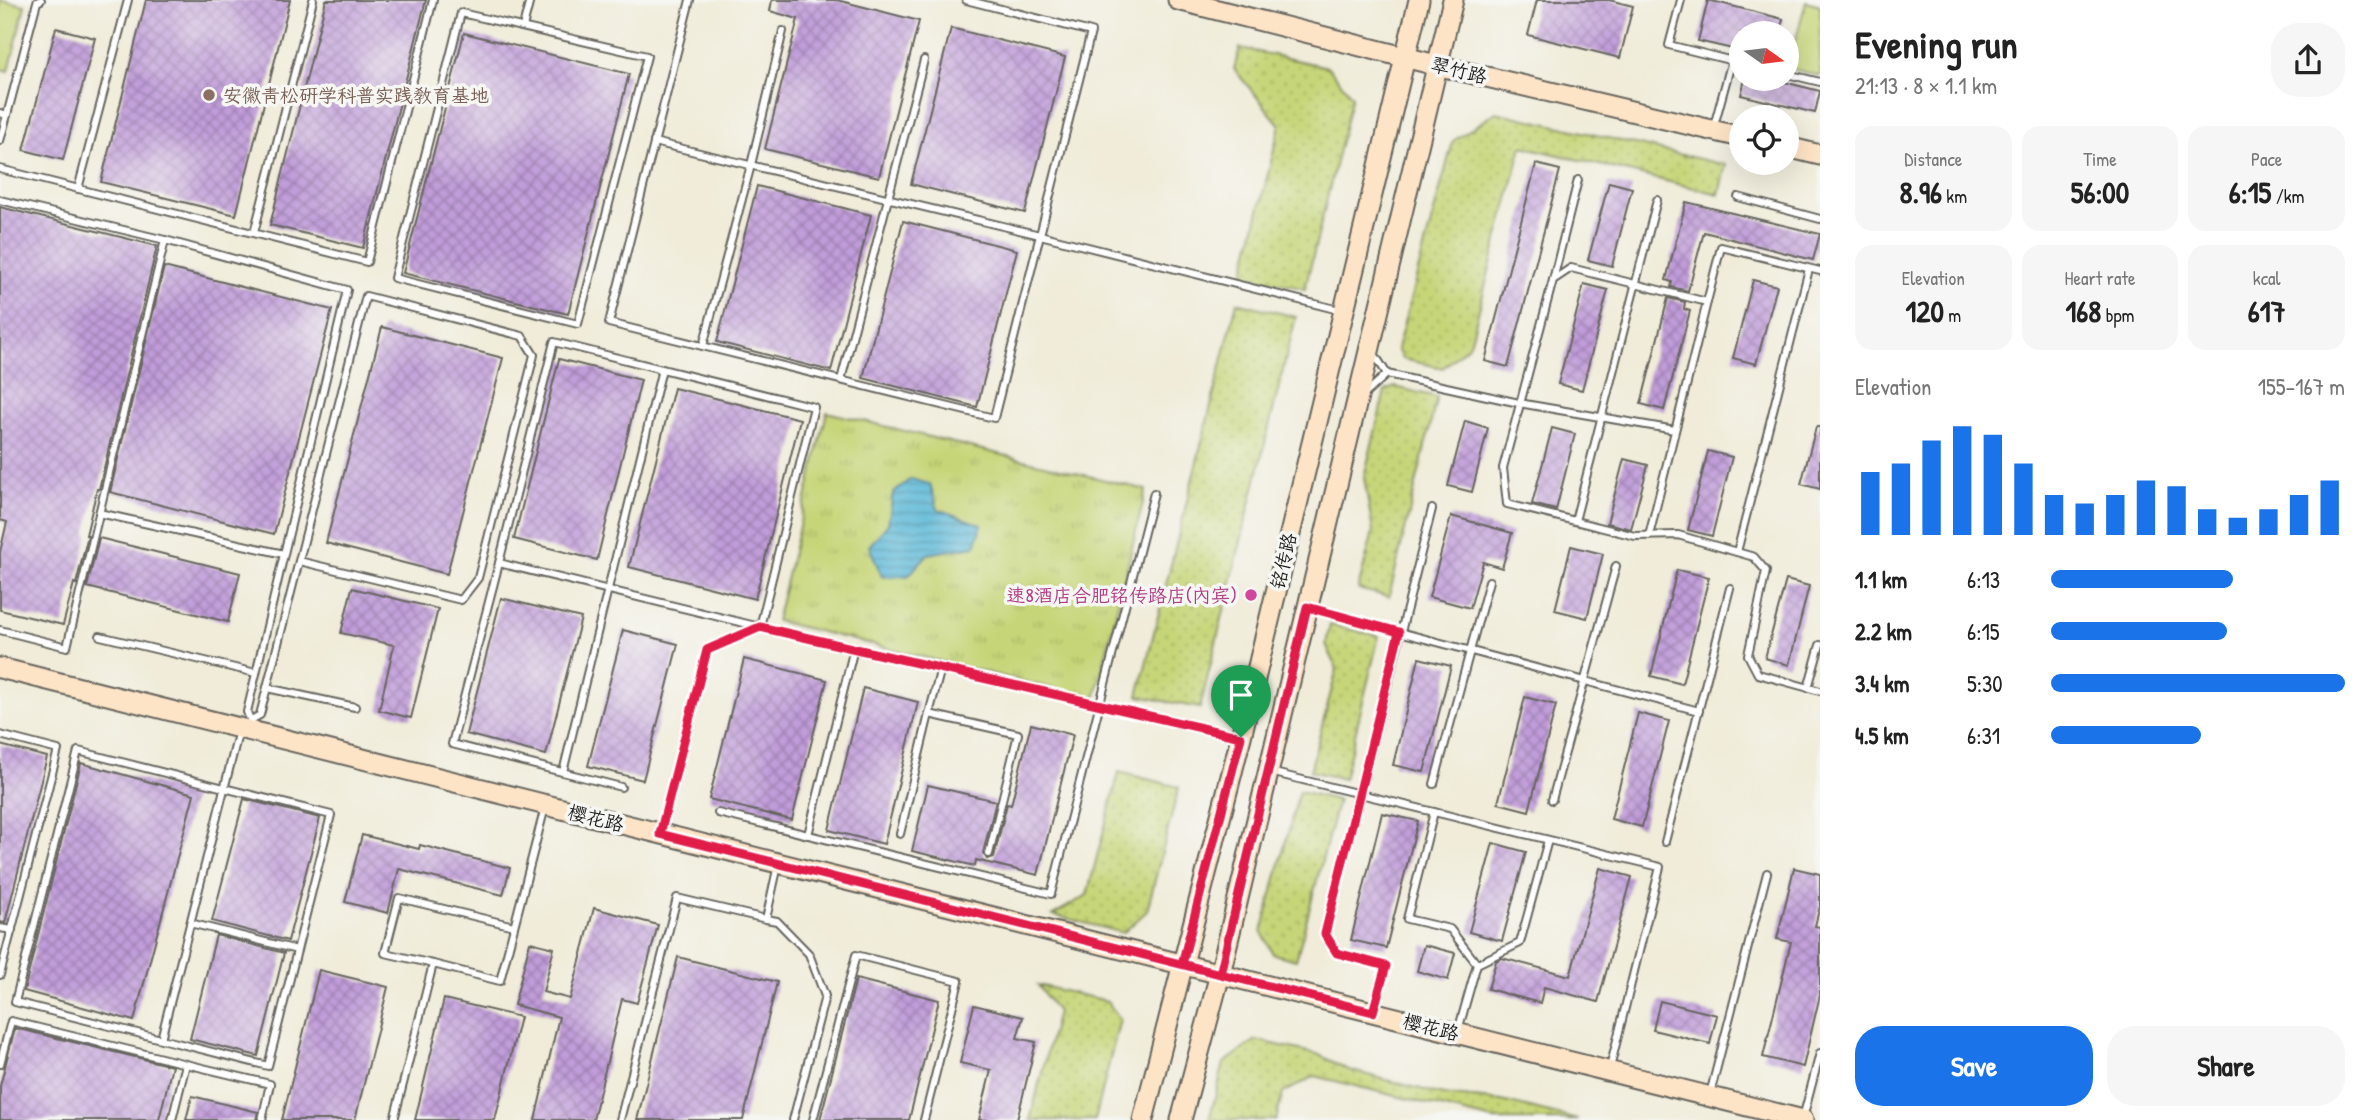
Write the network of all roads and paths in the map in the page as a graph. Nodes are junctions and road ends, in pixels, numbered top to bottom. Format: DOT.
graph roads {
  1 [pos="41,0"];
  2 [pos="128,0"];
  3 [pos="313,0"];
  4 [pos="433,0"];
  5 [pos="530,0"];
  6 [pos="690,0"];
  7 [pos="966,0"];
  8 [pos="1178,0"];
  9 [pos="1419,0"];
  10 [pos="1453,0"];
  11 [pos="1681,0"];
  12 [pos="523,27"];
  13 [pos="782,31"];
  14 [pos="1405,56"];
  15 [pos="1729,59"];
  16 [pos="924,60"];
  17 [pos="1436,65"];
  18 [pos="1729,71"];
  19 [pos="1799,77"];
  20 [pos="1820,82"];
  21 [pos="4,114"];
  22 [pos="1713,130"];
  23 [pos="1729,134"];
  24 [pos="0,141"];
  25 [pos="654,142"];
  26 [pos="1799,151"];
  27 [pos="1820,155"];
  28 [pos="751,165"];
  29 [pos="0,169"];
  30 [pos="1578,180"];
  31 [pos="78,189"];
  32 [pos="887,198"];
  33 [pos="1738,198"];
  34 [pos="0,200"];
  35 [pos="1657,200"];
  36 [pos="1820,219"];
  37 [pos="254,233"];
  38 [pos="1040,235"];
  39 [pos="165,240"];
  40 [pos="1809,268"];
  41 [pos="1820,271"];
  42 [pos="1553,280"];
  43 [pos="1637,284"];
  44 [pos="1707,302"];
  45 [pos="1343,311"];
  46 [pos="703,346"];
  47 [pos="1369,347"];
  48 [pos="662,369"];
  49 [pos="1387,374"];
  50 [pos="841,380"];
  51 [pos="1356,403"];
  52 [pos="1519,403"];
  53 [pos="1602,417"];
  54 [pos="1675,430"];
  55 [pos="1154,493"];
  56 [pos="1432,509"];
  57 [pos="99,513"];
  58 [pos="1575,521"];
  59 [pos="1649,536"];
  60 [pos="1737,552"];
  61 [pos="284,554"];
  62 [pos="299,561"];
  63 [pos="499,563"];
  64 [pos="1616,566"];
  65 [pos="1489,581"];
  66 [pos="1730,588"];
  67 [pos="608,589"];
  68 [pos="1307,607"];
  69 [pos="760,627"];
  70 [pos="0,630"];
  71 [pos="1399,632"];
  72 [pos="100,636"];
  73 [pos="1820,645"];
  74 [pos="854,648"];
  75 [pos="1471,651"];
  76 [pos="0,668"];
  77 [pos="941,668"];
  78 [pos="256,674"];
  79 [pos="1584,681"];
  80 [pos="267,688"];
  81 [pos="1808,688"];
  82 [pos="1820,691"];
  83 [pos="1101,705"];
  84 [pos="355,707"];
  85 [pos="1699,711"];
  86 [pos="929,714"];
  87 [pos="247,726"];
  88 [pos="0,735"];
  89 [pos="1241,737"];
  90 [pos="1268,771"];
  91 [pos="563,772"];
  92 [pos="1434,783"];
  93 [pos="224,787"];
  94 [pos="621,787"];
  95 [pos="1359,794"];
  96 [pos="1552,800"];
  97 [pos="545,805"];
  98 [pos="1434,812"];
  99 [pos="719,813"];
  100 [pos="660,834"];
  101 [pos="900,834"];
  102 [pos="808,835"];
  103 [pos="1548,840"];
  104 [pos="1665,842"];
  105 [pos="989,854"];
  106 [pos="778,863"];
  107 [pos="1767,873"];
  108 [pos="766,919"];
  109 [pos="190,923"];
  110 [pos="514,926"];
  111 [pos="0,928"];
  112 [pos="12,930"];
  113 [pos="297,950"];
  114 [pos="433,964"];
  115 [pos="1182,964"];
  116 [pos="1477,964"];
  117 [pos="1220,974"];
  118 [pos="0,975"];
  119 [pos="1373,1012"];
  120 [pos="1458,1033"];
  121 [pos="160,1039"];
  122 [pos="1820,1053"];
  123 [pos="0,1064"];
  124 [pos="186,1064"];
  125 [pos="1609,1072"];
  126 [pos="1709,1096"];
  127 [pos="172,1120"];
  128 [pos="261,1120"];
  129 [pos="394,1120"];
  130 [pos="620,1120"];
  131 [pos="793,1120"];
  132 [pos="813,1120"];
  133 [pos="924,1120"];
  134 [pos="1143,1120"];
  135 [pos="1181,1120"];
  136 [pos="1803,1120"];
  1 -- 21 [label="lane"];
  2 -- 31 [label="lane"];
  3 -- 37 [label="lane"];
  4 -- 37 [label="lane"];
  5 -- 12 [label="lane"];
  6 -- 25 [label="lane"];
  7 -- 38 [label="lane"];
  8 -- 14 [label="street, 翠竹路"];
  9 -- 14 [label="street, 铭传路"];
  10 -- 17 [label="street, 铭传路"];
  11 -- 15 [label="lane"];
  12 -- 12 [label="lane"];
  13 -- 28 [label="lane"];
  14 -- 17 [label="street, 翠竹路"];
  14 -- 45 [label="street, 铭传路"];
  16 -- 32 [label="lane"];
  17 -- 22 [label="street, 翠竹路"];
  17 -- 47 [label="street, 铭传路"];
  18 -- 22 [label="lane"];
  19 -- 20 [label="lane"];
  21 -- 24 [label="lane"];
  22 -- 23 [label="street, 翠竹路"];
  25 -- 28 [label="lane"];
  25 -- 46 [label="lane"];
  26 -- 27 [label="street"];
  28 -- 32 [label="lane"];
  28 -- 46 [label="lane"];
  29 -- 31 [label="lane"];
  30 -- 42 [label="lane"];
  31 -- 37 [label="lane"];
  32 -- 38 [label="lane"];
  32 -- 50 [label="lane"];
  33 -- 36 [label="lane"];
  34 -- 39 [label="lane"];
  35 -- 43 [label="lane"];
  38 -- 45 [label="lane"];
  38 -- 50 [label="lane"];
  39 -- 57 [label="lane"];
  39 -- 61 [label="lane"];
  40 -- 41 [label="lane"];
  40 -- 44 [label="lane"];
  40 -- 60 [label="lane"];
  42 -- 43 [label="lane"];
  42 -- 52 [label="lane"];
  43 -- 44 [label="lane"];
  43 -- 53 [label="lane"];
  44 -- 54 [label="lane"];
  45 -- 89 [label="street, 铭传路"];
  46 -- 50 [label="lane"];
  47 -- 49 [label="lane"];
  47 -- 51 [label="street, 铭传路"];
  48 -- 63 [label="lane"];
  48 -- 67 [label="lane"];
  48 -- 69 [label="lane"];
  49 -- 51 [label="lane"];
  49 -- 52 [label="lane"];
  51 -- 68 [label="street, 铭传路"];
  52 -- 53 [label="lane"];
  52 -- 58 [label="lane"];
  53 -- 54 [label="lane"];
  53 -- 58 [label="lane"];
  54 -- 59 [label="lane"];
  55 -- 83 [label="lane"];
  56 -- 71 [label="lane"];
  57 -- 61 [label="lane"];
  57 -- 70 [label="lane"];
  58 -- 59 [label="lane"];
  59 -- 60 [label="lane"];
  60 -- 81 [label="lane"];
  61 -- 78 [label="lane"];
  62 -- 62 [label="lane"];
  62 -- 80 [label="lane"];
  63 -- 67 [label="lane"];
  63 -- 91 [label="lane"];
  64 -- 79 [label="lane"];
  65 -- 75 [label="lane"];
  66 -- 85 [label="lane"];
  67 -- 69 [label="lane"];
  67 -- 91 [label="lane"];
  68 -- 71 [label="lane"];
  68 -- 90 [label="street, 铭传路"];
  69 -- 74 [label="lane"];
  69 -- 100 [label="lane"];
  71 -- 75 [label="lane"];
  71 -- 95 [label="lane"];
  72 -- 78 [label="lane"];
  73 -- 81 [label="lane"];
  74 -- 77 [label="lane"];
  74 -- 102 [label="lane"];
  75 -- 79 [label="lane"];
  75 -- 92 [label="lane"];
  76 -- 87 [label="street, 樱花路"];
  77 -- 83 [label="lane"];
  77 -- 86 [label="lane"];
  78 -- 87 [label="lane"];
  79 -- 85 [label="lane"];
  79 -- 96 [label="lane"];
  80 -- 84 [label="lane"];
  80 -- 87 [label="lane"];
  81 -- 82 [label="lane"];
  83 -- 89 [label="lane"];
  83 -- 102 [label="lane"];
  85 -- 104 [label="lane"];
  86 -- 101 [label="lane"];
  86 -- 105 [label="lane"];
  87 -- 93 [label="lane"];
  87 -- 97 [label="street, 樱花路"];
  88 -- 112 [label="lane"];
  89 -- 115 [label="street, 铭传路"];
  90 -- 95 [label="lane"];
  90 -- 117 [label="street, 铭传路"];
  91 -- 94 [label="lane"];
  93 -- 109 [label="lane"];
  93 -- 113 [label="lane"];
  93 -- 121 [label="lane"];
  95 -- 98 [label="lane"];
  95 -- 119 [label="lane"];
  97 -- 100 [label="street, 樱花路"];
  97 -- 110 [label="lane"];
  98 -- 103 [label="lane"];
  98 -- 116 [label="lane"];
  99 -- 102 [label="lane"];
  100 -- 106 [label="street, 樱花路"];
  103 -- 116 [label="lane"];
  103 -- 125 [label="lane"];
  106 -- 108 [label="lane"];
  106 -- 115 [label="street, 樱花路"];
  107 -- 126 [label="lane"];
  108 -- 130 [label="lane"];
  108 -- 131 [label="lane"];
  109 -- 113 [label="lane"];
  109 -- 121 [label="lane"];
  110 -- 114 [label="lane"];
  110 -- 114 [label="lane"];
  111 -- 112 [label="lane"];
  112 -- 118 [label="lane"];
  113 -- 121 [label="lane"];
  114 -- 129 [label="lane"];
  115 -- 117 [label="street, 樱花路"];
  115 -- 134 [label="street, 铭传路"];
  116 -- 120 [label="lane"];
  117 -- 119 [label="street, 樱花路"];
  117 -- 135 [label="street, 铭传路"];
  119 -- 120 [label="street, 樱花路"];
  120 -- 125 [label="street, 樱花路"];
  122 -- 136 [label="lane"];
  123 -- 124 [label="lane"];
  124 -- 127 [label="lane"];
  124 -- 128 [label="lane"];
  125 -- 126 [label="street, 樱花路"];
  126 -- 136 [label="street, 樱花路"];
  132 -- 133 [label="lane"];
}
